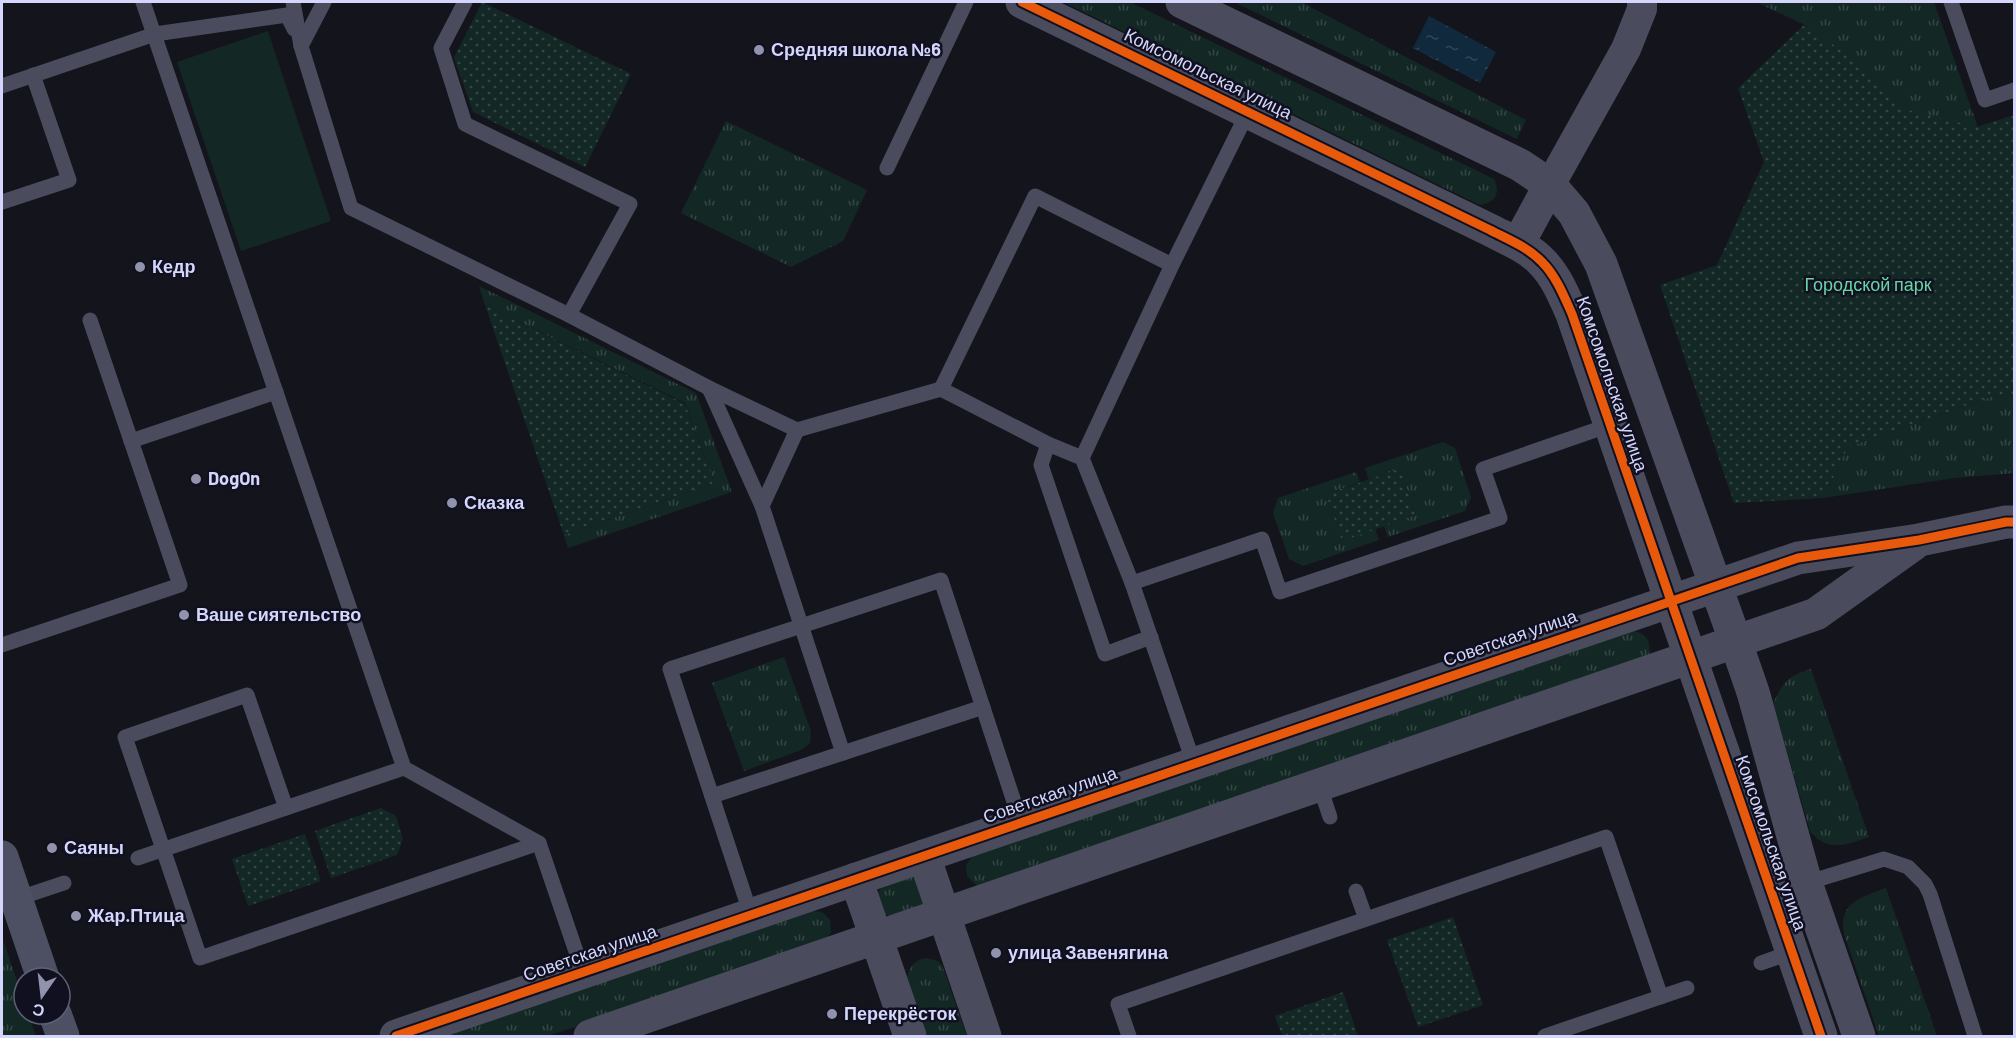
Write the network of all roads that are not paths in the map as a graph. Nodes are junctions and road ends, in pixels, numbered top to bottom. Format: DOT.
graph roads {
  1 [pos="143,2"];
  2 [pos="292,2"];
  3 [pos="324,2"];
  4 [pos="465,2"];
  5 [pos="966,2"];
  6 [pos="1022,2"];
  7 [pos="1182,2"];
  8 [pos="1642,2"];
  9 [pos="1951,2"];
  10 [pos="155,34"];
  11 [pos="302,46"];
  12 [pos="33,75"];
  13 [pos="2,86"];
  14 [pos="2014,90"];
  15 [pos="1248,112"];
  16 [pos="887,168"];
  17 [pos="1550,185"];
  18 [pos="2,202"];
  19 [pos="1518,244"];
  20 [pos="1172,265"];
  21 [pos="569,315"];
  22 [pos="90,320"];
  23 [pos="709,388"];
  24 [pos="941,389"];
  25 [pos="276,392"];
  26 [pos="1610,425"];
  27 [pos="797,430"];
  28 [pos="131,441"];
  29 [pos="1048,444"];
  30 [pos="1082,458"];
  31 [pos="762,506"];
  32 [pos="2014,522"];
  33 [pos="1919,540"];
  34 [pos="1132,583"];
  35 [pos="1716,586"];
  36 [pos="1670,601"];
  37 [pos="801,626"];
  38 [pos="1151,637"];
  39 [pos="1735,640"];
  40 [pos="2,645"];
  41 [pos="1690,656"];
  42 [pos="983,707"];
  43 [pos="843,753"];
  44 [pos="1194,764"];
  45 [pos="404,768"];
  46 [pos="1319,784"];
  47 [pos="712,796"];
  48 [pos="286,808"];
  49 [pos="1330,817"];
  50 [pos="1021,823"];
  51 [pos="539,843"];
  52 [pos="163,850"];
  53 [pos="2,856"];
  54 [pos="924,856"];
  55 [pos="138,858"];
  56 [pos="856,879"];
  57 [pos="64,883"];
  58 [pos="1806,883"];
  59 [pos="1356,891"];
  60 [pos="1772,895"];
  61 [pos="16,899"];
  62 [pos="943,914"];
  63 [pos="751,915"];
  64 [pos="1366,920"];
  65 [pos="876,937"];
  66 [pos="1792,952"];
  67 [pos="1761,963"];
  68 [pos="39,966"];
  69 [pos="583,972"];
  70 [pos="1688,988"];
  71 [pos="1661,997"];
  72 [pos="396,1036"];
  73 [pos="590,1036"];
  74 [pos="910,1036"];
  75 [pos="985,1036"];
  76 [pos="1129,1036"];
  77 [pos="1545,1036"];
  78 [pos="1821,1036"];
  79 [pos="1859,1036"];
  80 [pos="1975,1036"];
  1 -- 10 [label="lane"];
  2 -- 11 [label="lane"];
  3 -- 11 [label="lane"];
  4 -- 21 [label="lane"];
  5 -- 16 [label="lane"];
  6 -- 15 [label="street, Комсомольская улица"];
  7 -- 17 [label="street, Комсомольская улица"];
  8 -- 17 [label="street"];
  9 -- 14 [label="lane"];
  10 -- 11 [label="lane"];
  10 -- 12 [label="lane"];
  10 -- 25 [label="lane"];
  11 -- 21 [label="lane"];
  12 -- 13 [label="lane"];
  12 -- 18 [label="lane"];
  15 -- 19 [label="street, Комсомольская улица"];
  15 -- 20 [label="lane"];
  17 -- 19 [label="street"];
  17 -- 35 [label="street, Комсомольская улица"];
  19 -- 26 [label="street, Комсомольская улица"];
  20 -- 24 [label="lane"];
  20 -- 30 [label="lane"];
  21 -- 23 [label="lane"];
  22 -- 28 [label="lane"];
  23 -- 27 [label="lane"];
  23 -- 31 [label="lane"];
  24 -- 27 [label="lane"];
  24 -- 29 [label="lane"];
  25 -- 28 [label="lane"];
  25 -- 45 [label="lane"];
  26 -- 34 [label="lane"];
  26 -- 36 [label="street, Комсомольская улица"];
  27 -- 31 [label="lane"];
  28 -- 40 [label="lane"];
  29 -- 30 [label="lane"];
  29 -- 38 [label="lane"];
  30 -- 34 [label="lane"];
  31 -- 37 [label="lane"];
  32 -- 33 [label="street, Советская улица"];
  33 -- 35 [label="street, Советская улица"];
  33 -- 39 [label="street"];
  34 -- 38 [label="lane"];
  35 -- 36 [label="street, Советская улица"];
  35 -- 39 [label="street, Комсомольская улица"];
  36 -- 41 [label="street, Комсомольская улица"];
  36 -- 44 [label="street, Советская улица"];
  37 -- 42 [label="lane"];
  37 -- 43 [label="lane"];
  37 -- 47 [label="lane"];
  38 -- 44 [label="lane"];
  39 -- 41 [label="street"];
  39 -- 58 [label="street, Комсомольская улица"];
  41 -- 46 [label="street"];
  41 -- 60 [label="street, Комсомольская улица"];
  42 -- 43 [label="lane"];
  42 -- 50 [label="lane"];
  43 -- 47 [label="lane"];
  44 -- 50 [label="street, Советская улица"];
  45 -- 48 [label="lane"];
  45 -- 51 [label="lane"];
  46 -- 49 [label="lane"];
  46 -- 62 [label="street"];
  47 -- 63 [label="lane"];
  48 -- 52 [label="lane"];
  48 -- 52 [label="lane"];
  50 -- 54 [label="street, Советская улица"];
  51 -- 52 [label="lane"];
  51 -- 69 [label="lane"];
  52 -- 55 [label="lane"];
  53 -- 61 [label="main road"];
  54 -- 56 [label="street, Советская улица"];
  54 -- 62 [label="street"];
  56 -- 63 [label="street, Советская улица"];
  56 -- 65 [label="street"];
  57 -- 61 [label="lane"];
  58 -- 60 [label="street, Комсомольская улица"];
  58 -- 79 [label="street, Комсомольская улица"];
  58 -- 80 [label="lane"];
  59 -- 64 [label="lane"];
  60 -- 66 [label="street, Комсомольская улица"];
  61 -- 68 [label="main road"];
  62 -- 65 [label="street"];
  62 -- 75 [label="street"];
  63 -- 69 [label="street, Советская улица"];
  64 -- 71 [label="lane"];
  64 -- 76 [label="lane"];
  65 -- 73 [label="street"];
  65 -- 74 [label="street"];
  66 -- 67 [label="lane"];
  66 -- 78 [label="street, Комсомольская улица"];
  69 -- 72 [label="street, Советская улица"];
  70 -- 71 [label="lane"];
  71 -- 77 [label="lane"];
}
